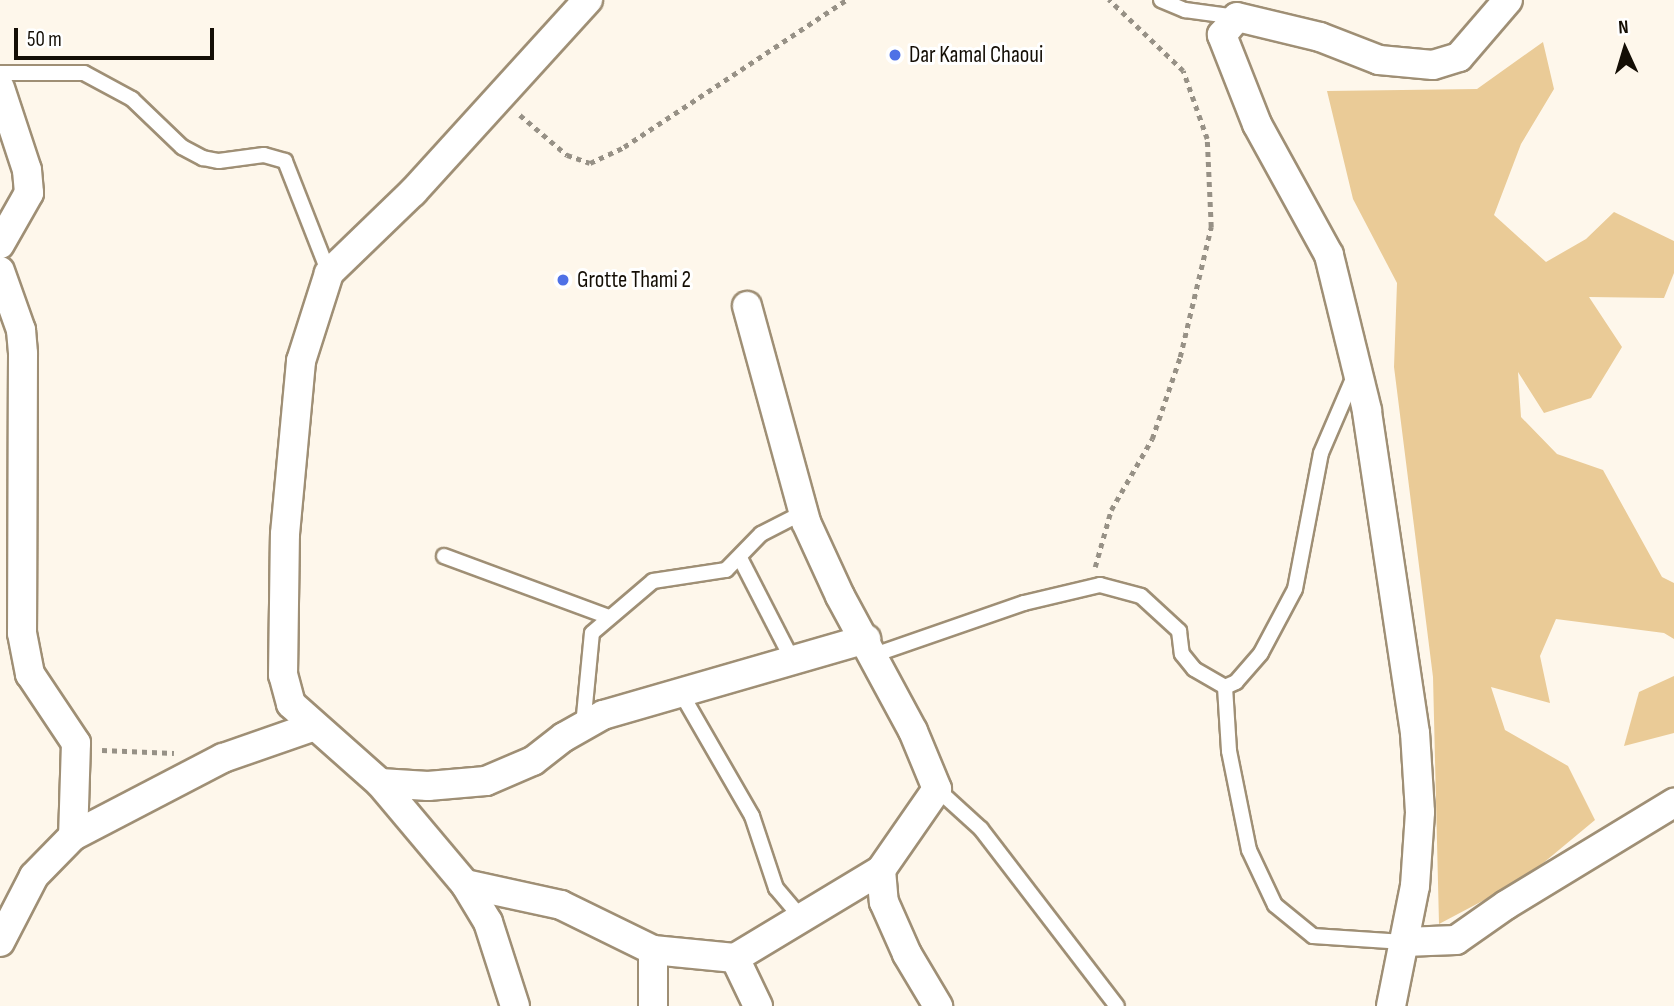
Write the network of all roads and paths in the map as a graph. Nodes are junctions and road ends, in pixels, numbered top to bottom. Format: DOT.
graph roads {
  1 [pos="589,0"];
  2 [pos="846,0"];
  3 [pos="1109,0"];
  4 [pos="1161,0"];
  5 [pos="1508,0"];
  6 [pos="1238,9"];
  7 [pos="0,73"];
  8 [pos="0,88"];
  9 [pos="498,96"];
  10 [pos="0,244"];
  11 [pos="0,271"];
  12 [pos="329,273"];
  13 [pos="747,306"];
  14 [pos="1357,371"];
  15 [pos="804,512"];
  16 [pos="444,556"];
  17 [pos="740,558"];
  18 [pos="1092,587"];
  19 [pos="609,617"];
  20 [pos="870,647"];
  21 [pos="793,661"];
  22 [pos="1224,687"];
  23 [pos="681,693"];
  24 [pos="583,726"];
  25 [pos="312,727"];
  26 [pos="77,750"];
  27 [pos="218,761"];
  28 [pos="380,783"];
  29 [pos="937,789"];
  30 [pos="1674,803"];
  31 [pos="73,836"];
  32 [pos="881,870"];
  33 [pos="465,884"];
  34 [pos="803,920"];
  35 [pos="0,942"];
  36 [pos="1404,942"];
  37 [pos="653,950"];
  38 [pos="735,958"];
  39 [pos="515,1006"];
  40 [pos="653,1006"];
  41 [pos="758,1006"];
  42 [pos="938,1006"];
  43 [pos="1117,1006"];
  44 [pos="1391,1006"];
  1 -- 9 [label="street"];
  2 -- 9 [label="path"];
  3 -- 18 [label="path"];
  4 -- 6 [label="lane"];
  5 -- 6 [label="street"];
  6 -- 14 [label="street"];
  7 -- 12 [label="lane"];
  8 -- 10 [label="street"];
  9 -- 12 [label="street"];
  11 -- 26 [label="street"];
  12 -- 25 [label="street"];
  13 -- 15 [label="street"];
  14 -- 22 [label="lane"];
  14 -- 36 [label="street"];
  15 -- 17 [label="lane"];
  15 -- 20 [label="street"];
  16 -- 19 [label="lane"];
  17 -- 19 [label="lane"];
  17 -- 21 [label="lane"];
  18 -- 20 [label="lane"];
  18 -- 22 [label="lane"];
  19 -- 24 [label="lane"];
  20 -- 21 [label="street"];
  20 -- 29 [label="street"];
  21 -- 23 [label="street"];
  22 -- 36 [label="lane"];
  23 -- 24 [label="street"];
  23 -- 34 [label="lane"];
  24 -- 28 [label="street"];
  25 -- 27 [label="street"];
  25 -- 28 [label="street"];
  26 -- 27 [label="path"];
  26 -- 31 [label="street"];
  27 -- 31 [label="street"];
  28 -- 33 [label="street"];
  29 -- 32 [label="street"];
  29 -- 43 [label="lane"];
  30 -- 36 [label="street"];
  31 -- 35 [label="street"];
  32 -- 34 [label="street"];
  32 -- 42 [label="street"];
  33 -- 37 [label="street"];
  33 -- 39 [label="street"];
  34 -- 38 [label="street"];
  36 -- 44 [label="street"];
  37 -- 38 [label="street"];
  37 -- 40 [label="street"];
  38 -- 41 [label="street"];
}
